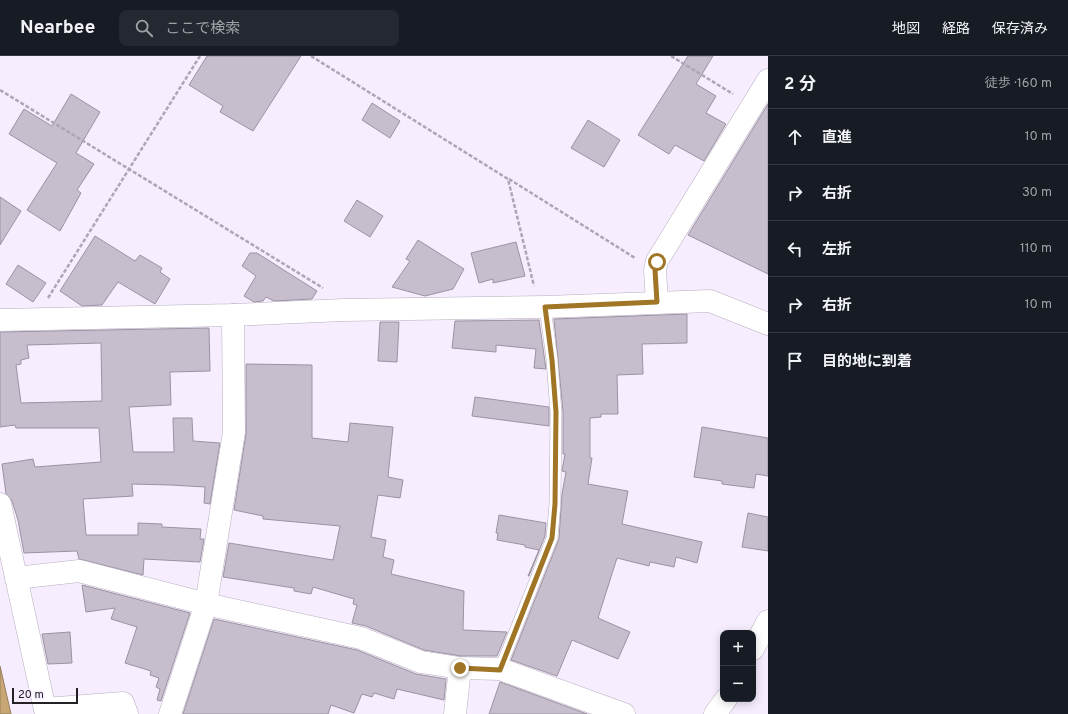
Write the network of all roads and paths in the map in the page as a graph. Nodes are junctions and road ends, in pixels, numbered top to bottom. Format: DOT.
graph roads {
  1 [pos="200,56"];
  2 [pos="311,56"];
  3 [pos="671,56"];
  4 [pos="768,80"];
  5 [pos="0,90"];
  6 [pos="752,106"];
  7 [pos="128,170"];
  8 [pos="508,179"];
  9 [pos="655,270"];
  10 [pos="657,302"];
  11 [pos="545,307"];
  12 [pos="343,310"];
  13 [pos="233,315"];
  14 [pos="34,318"];
  15 [pos="0,320"];
  16 [pos="768,324"];
  17 [pos="0,504"];
  18 [pos="16,578"];
  19 [pos="206,604"];
  20 [pos="768,621"];
  21 [pos="756,643"];
  22 [pos="460,668"];
  23 [pos="500,670"];
  24 [pos="724,702"];
  25 [pos="46,711"];
  26 [pos="127,714"];
  27 [pos="170,714"];
  28 [pos="455,714"];
  29 [pos="624,714"];
  30 [pos="715,714"];
  1 -- 7 [label="path"];
  2 -- 8 [label="path"];
  3 -- 6 [label="path"];
  4 -- 6 [label="street"];
  5 -- 7 [label="path"];
  6 -- 9 [label="street"];
  7 -- 12 [label="path"];
  7 -- 14 [label="path"];
  8 -- 9 [label="path"];
  8 -- 11 [label="path"];
  9 -- 10 [label="street"];
  10 -- 11 [label="street"];
  10 -- 16 [label="street"];
  11 -- 12 [label="street"];
  11 -- 23 [label="lane"];
  12 -- 13 [label="street"];
  13 -- 14 [label="street"];
  13 -- 19 [label="street"];
  14 -- 15 [label="street"];
  17 -- 18 [label="street"];
  18 -- 19 [label="street"];
  18 -- 25 [label="street"];
  19 -- 22 [label="street"];
  19 -- 27 [label="street"];
  20 -- 21 [label="street"];
  22 -- 23 [label="street"];
  22 -- 28 [label="street"];
  23 -- 29 [label="street"];
  24 -- 30 [label="street"];
  25 -- 26 [label="street"];
}
